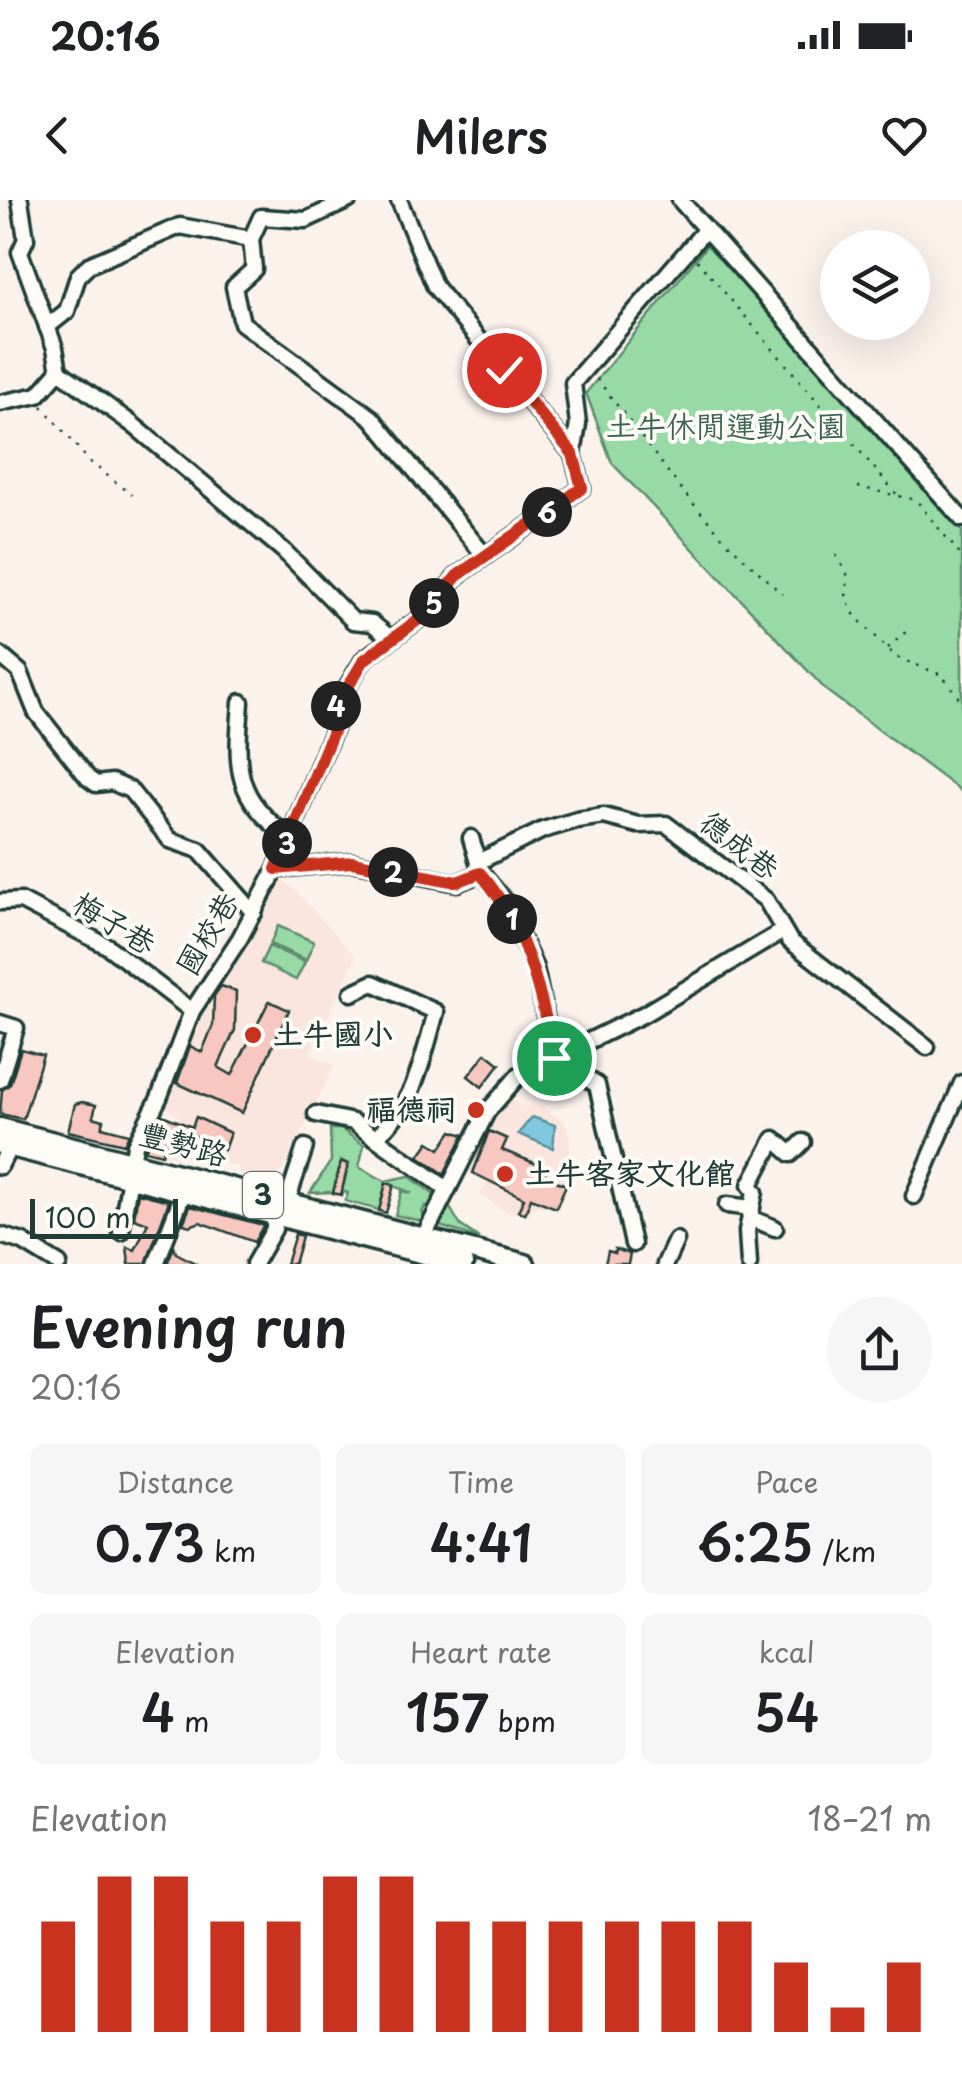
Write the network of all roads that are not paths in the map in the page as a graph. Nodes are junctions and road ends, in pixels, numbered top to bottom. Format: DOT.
graph roads {
  1 [pos="20,200"];
  2 [pos="349,200"];
  3 [pos="399,200"];
  4 [pos="680,200"];
  5 [pos="706,229"];
  6 [pos="251,238"];
  7 [pos="47,327"];
  8 [pos="58,371"];
  9 [pos="0,403"];
  10 [pos="573,454"];
  11 [pos="962,519"];
  12 [pos="485,556"];
  13 [pos="389,637"];
  14 [pos="0,655"];
  15 [pos="240,702"];
  16 [pos="290,838"];
  17 [pos="471,838"];
  18 [pos="479,868"];
  19 [pos="276,869"];
  20 [pos="0,902"];
  21 [pos="254,913"];
  22 [pos="782,930"];
  23 [pos="352,993"];
  24 [pos="192,1011"];
  25 [pos="0,1023"];
  26 [pos="927,1047"];
  27 [pos="554,1058"];
  28 [pos="1,1074"];
  29 [pos="962,1083"];
  30 [pos="316,1114"];
  31 [pos="0,1128"];
  32 [pos="376,1137"];
  33 [pos="803,1142"];
  34 [pos="5,1145"];
  35 [pos="305,1147"];
  36 [pos="0,1166"];
  37 [pos="129,1168"];
  38 [pos="446,1189"];
  39 [pos="184,1191"];
  40 [pos="914,1196"];
  41 [pos="727,1205"];
  42 [pos="275,1207"];
  43 [pos="751,1213"];
  44 [pos="775,1228"];
  45 [pos="121,1232"];
  46 [pos="0,1235"];
  47 [pos="676,1240"];
  48 [pos="419,1244"];
  49 [pos="633,1244"];
  50 [pos="395,1255"];
  51 [pos="59,1264"];
  52 [pos="156,1264"];
  53 [pos="254,1264"];
  54 [pos="463,1264"];
  55 [pos="525,1264"];
  56 [pos="665,1264"];
  57 [pos="749,1264"];
  1 -- 7 [label="street"];
  2 -- 6 [label="street"];
  3 -- 10 [label="street"];
  4 -- 5 [label="street"];
  5 -- 10 [label="street, 國校巷"];
  5 -- 11 [label="street"];
  6 -- 7 [label="street"];
  6 -- 12 [label="street"];
  7 -- 8 [label="street"];
  8 -- 9 [label="street"];
  8 -- 13 [label="street"];
  10 -- 12 [label="street, 國校巷"];
  12 -- 13 [label="street, 國校巷"];
  13 -- 16 [label="street, 國校巷"];
  14 -- 21 [label="street"];
  15 -- 16 [label="street"];
  16 -- 19 [label="street, 國校巷"];
  17 -- 18 [label="street"];
  18 -- 19 [label="street, 德成巷"];
  18 -- 22 [label="street, 德成巷"];
  18 -- 27 [label="street"];
  19 -- 21 [label="street, 國校巷"];
  20 -- 24 [label="street, 梅子巷"];
  21 -- 24 [label="street, 國校巷"];
  22 -- 26 [label="street, 德成巷"];
  22 -- 27 [label="street"];
  23 -- 32 [label="street"];
  24 -- 37 [label="street, 國校巷"];
  25 -- 28 [label="street"];
  27 -- 38 [label="street"];
  27 -- 49 [label="street"];
  29 -- 40 [label="street"];
  30 -- 32 [label="street"];
  31 -- 37 [label="main road, 豐勢路 / 3"];
  32 -- 38 [label="street"];
  33 -- 43 [label="street"];
  34 -- 36 [label="street"];
  34 -- 37 [label="main road, 豐勢路 / 3"];
  35 -- 42 [label="street"];
  37 -- 39 [label="main road, 豐勢路 / 3"];
  37 -- 42 [label="main road, 豐勢路 / 3"];
  37 -- 45 [label="street, 國校巷"];
  38 -- 48 [label="street"];
  39 -- 42 [label="main road, 豐勢路 / 3"];
  39 -- 52 [label="street"];
  41 -- 43 [label="street"];
  42 -- 48 [label="main road, 豐勢路 / 3"];
  42 -- 50 [label="main road, 豐勢路 / 3"];
  42 -- 53 [label="street"];
  43 -- 44 [label="street"];
  43 -- 57 [label="street"];
  46 -- 51 [label="street"];
  47 -- 56 [label="street"];
  48 -- 50 [label="main road, 豐勢路 / 3"];
  48 -- 54 [label="main road, 豐勢路 / 3"];
  48 -- 55 [label="main road, 豐勢路 / 3"];
}
